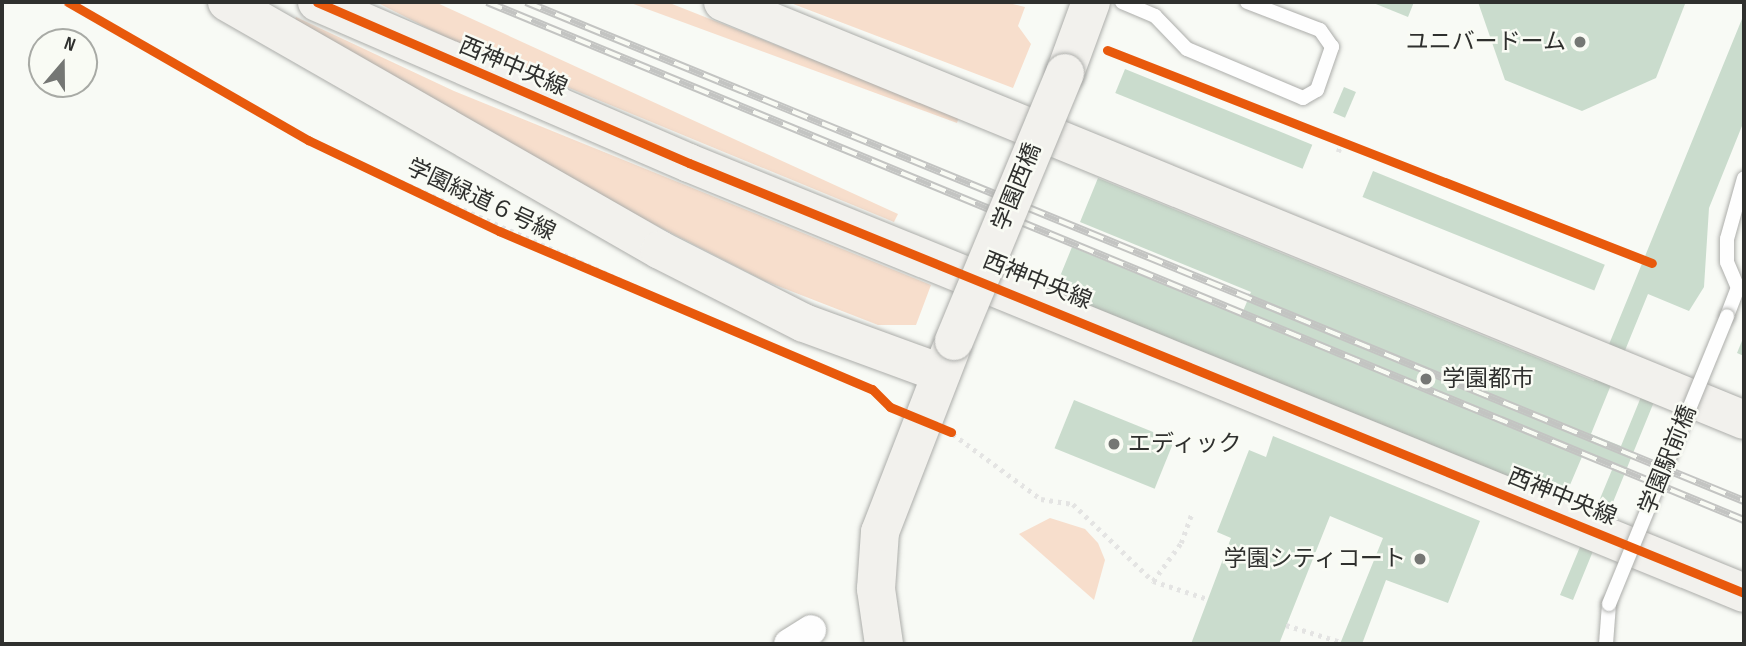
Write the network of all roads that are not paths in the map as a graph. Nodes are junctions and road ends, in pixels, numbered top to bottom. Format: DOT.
graph roads {
  1 [pos="227,2"];
  2 [pos="317,2"];
  3 [pos="723,2"];
  4 [pos="1247,2"];
  5 [pos="1093,3"];
  6 [pos="1744,178"];
  7 [pos="1741,288"];
  8 [pos="948,357"];
  9 [pos="1744,420"];
  10 [pos="1744,593"];
  11 [pos="884,644"];
  12 [pos="1606,644"];
  1 -- 8 [label="street"];
  2 -- 10 [label="street, 西神中央線"];
  3 -- 9 [label="street"];
  4 -- 5 [label="lane"];
  5 -- 8 [label="street, 学園西橋, bridge"];
  6 -- 7 [label="lane"];
  7 -- 12 [label="lane, 学園駅前橋, bridge"];
  8 -- 11 [label="street, 学園西橋"];
}
